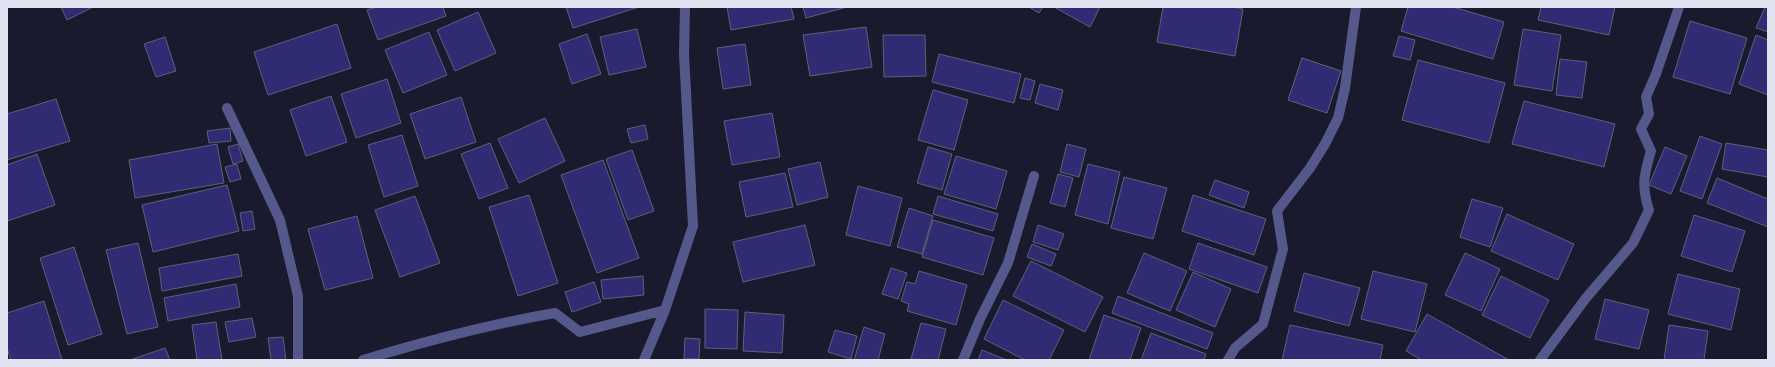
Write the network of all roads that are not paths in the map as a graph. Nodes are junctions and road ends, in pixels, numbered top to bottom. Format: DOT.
graph roads {
  1 [pos="685,7"];
  2 [pos="1356,7"];
  3 [pos="1679,7"];
  4 [pos="227,108"];
  5 [pos="1034,176"];
  6 [pos="665,310"];
  7 [pos="298,360"];
  8 [pos="363,360"];
  9 [pos="644,360"];
  10 [pos="963,360"];
  11 [pos="1228,360"];
  12 [pos="1540,360"];
  1 -- 6 [label="street"];
  2 -- 11 [label="street"];
  3 -- 12 [label="street"];
  4 -- 7 [label="street"];
  5 -- 10 [label="street"];
  6 -- 8 [label="street"];
  6 -- 9 [label="street"];
}
